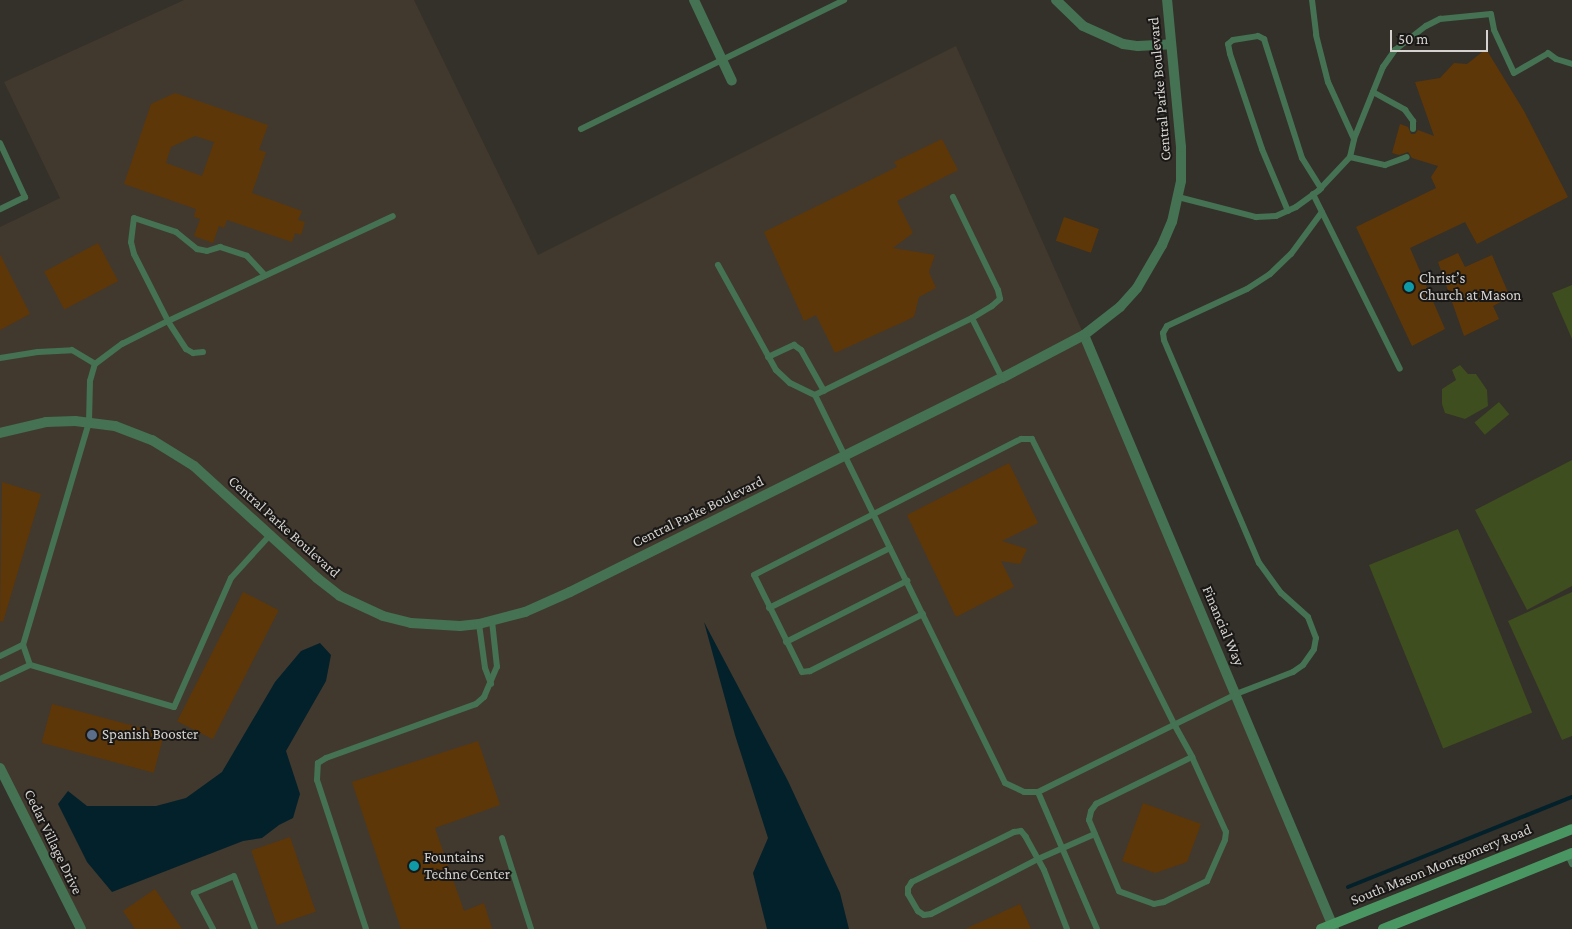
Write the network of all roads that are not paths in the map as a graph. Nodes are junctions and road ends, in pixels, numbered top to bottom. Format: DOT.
graph roads {
  1 [pos="694,0"];
  2 [pos="844,0"];
  3 [pos="1056,0"];
  4 [pos="1167,0"];
  5 [pos="1312,0"];
  6 [pos="1171,44"];
  7 [pos="722,58"];
  8 [pos="1572,64"];
  9 [pos="732,81"];
  10 [pos="1373,92"];
  11 [pos="1413,128"];
  12 [pos="581,129"];
  13 [pos="1354,139"];
  14 [pos="0,143"];
  15 [pos="1350,157"];
  16 [pos="1406,157"];
  17 [pos="1321,188"];
  18 [pos="1313,194"];
  19 [pos="953,197"];
  20 [pos="1178,197"];
  21 [pos="0,209"];
  22 [pos="1288,211"];
  23 [pos="1322,212"];
  24 [pos="394,216"];
  25 [pos="718,266"];
  26 [pos="265,275"];
  27 [pos="972,318"];
  28 [pos="168,321"];
  29 [pos="1084,335"];
  30 [pos="203,352"];
  31 [pos="768,357"];
  32 [pos="0,358"];
  33 [pos="95,364"];
  34 [pos="1400,369"];
  35 [pos="1002,378"];
  36 [pos="824,390"];
  37 [pos="815,395"];
  38 [pos="89,422"];
  39 [pos="0,433"];
  40 [pos="845,456"];
  41 [pos="874,514"];
  42 [pos="270,535"];
  43 [pos="890,548"];
  44 [pos="907,581"];
  45 [pos="769,608"];
  46 [pos="923,614"];
  47 [pos="492,622"];
  48 [pos="479,624"];
  49 [pos="786,642"];
  50 [pos="23,645"];
  51 [pos="0,656"];
  52 [pos="30,664"];
  53 [pos="0,679"];
  54 [pos="491,685"];
  55 [pos="1236,694"];
  56 [pos="1174,724"];
  57 [pos="1192,756"];
  58 [pos="0,768"];
  59 [pos="1038,792"];
  60 [pos="1572,829"];
  61 [pos="1095,834"];
  62 [pos="502,838"];
  63 [pos="1062,848"];
  64 [pos="1571,857"];
  65 [pos="1038,859"];
  66 [pos="1333,927"];
  67 [pos="81,929"];
  68 [pos="214,929"];
  69 [pos="255,929"];
  70 [pos="366,929"];
  71 [pos="531,929"];
  72 [pos="1067,929"];
  73 [pos="1098,929"];
  74 [pos="1321,929"];
  75 [pos="1382,929"];
  1 -- 7 [label="street"];
  2 -- 7 [label="lane"];
  3 -- 6 [label="street"];
  4 -- 6 [label="street, Central Parke Boulevard"];
  5 -- 13 [label="lane"];
  6 -- 20 [label="street, Central Parke Boulevard"];
  7 -- 9 [label="street"];
  7 -- 12 [label="lane"];
  8 -- 10 [label="lane"];
  10 -- 11 [label="lane"];
  10 -- 13 [label="lane"];
  13 -- 15 [label="lane"];
  14 -- 21 [label="lane"];
  15 -- 16 [label="lane"];
  15 -- 17 [label="lane"];
  17 -- 18 [label="lane"];
  17 -- 22 [label="lane"];
  18 -- 22 [label="lane"];
  18 -- 23 [label="lane"];
  19 -- 27 [label="lane"];
  20 -- 22 [label="lane"];
  20 -- 29 [label="street, Central Parke Boulevard"];
  23 -- 34 [label="lane"];
  23 -- 55 [label="lane"];
  24 -- 26 [label="lane"];
  25 -- 31 [label="lane"];
  26 -- 28 [label="lane"];
  26 -- 28 [label="lane"];
  27 -- 35 [label="lane"];
  27 -- 36 [label="lane"];
  28 -- 30 [label="lane"];
  28 -- 33 [label="lane"];
  29 -- 35 [label="street, Central Parke Boulevard"];
  29 -- 55 [label="street, Financial Way"];
  31 -- 36 [label="lane"];
  31 -- 37 [label="lane"];
  32 -- 33 [label="lane"];
  33 -- 38 [label="lane"];
  35 -- 40 [label="street, Central Parke Boulevard"];
  36 -- 37 [label="lane"];
  37 -- 40 [label="lane"];
  38 -- 39 [label="street, Central Parke Boulevard"];
  38 -- 42 [label="street, Central Parke Boulevard"];
  38 -- 50 [label="lane"];
  40 -- 41 [label="lane"];
  40 -- 47 [label="street, Central Parke Boulevard"];
  41 -- 43 [label="lane"];
  41 -- 45 [label="lane"];
  41 -- 56 [label="lane"];
  42 -- 48 [label="street, Central Parke Boulevard"];
  42 -- 52 [label="lane"];
  43 -- 44 [label="lane"];
  43 -- 45 [label="lane"];
  44 -- 46 [label="lane"];
  44 -- 49 [label="lane"];
  45 -- 49 [label="lane"];
  46 -- 49 [label="lane"];
  46 -- 59 [label="lane"];
  47 -- 48 [label="street, Central Parke Boulevard"];
  47 -- 54 [label="lane"];
  48 -- 54 [label="lane"];
  50 -- 51 [label="lane"];
  50 -- 52 [label="lane"];
  52 -- 53 [label="lane"];
  54 -- 70 [label="lane"];
  55 -- 56 [label="lane"];
  55 -- 66 [label="street, Financial Way"];
  56 -- 57 [label="lane"];
  56 -- 59 [label="lane"];
  57 -- 61 [label="lane"];
  57 -- 61 [label="lane"];
  58 -- 67 [label="street, Cedar Village Drive"];
  59 -- 63 [label="lane"];
  60 -- 66 [label="main road, South Mason Montgomery Road"];
  61 -- 63 [label="lane"];
  62 -- 71 [label="lane"];
  63 -- 65 [label="lane"];
  63 -- 73 [label="lane"];
  64 -- 75 [label="main road"];
  65 -- 65 [label="lane"];
  65 -- 72 [label="lane"];
  66 -- 74 [label="main road, South Mason Montgomery Road"];
  68 -- 69 [label="lane"];
}
